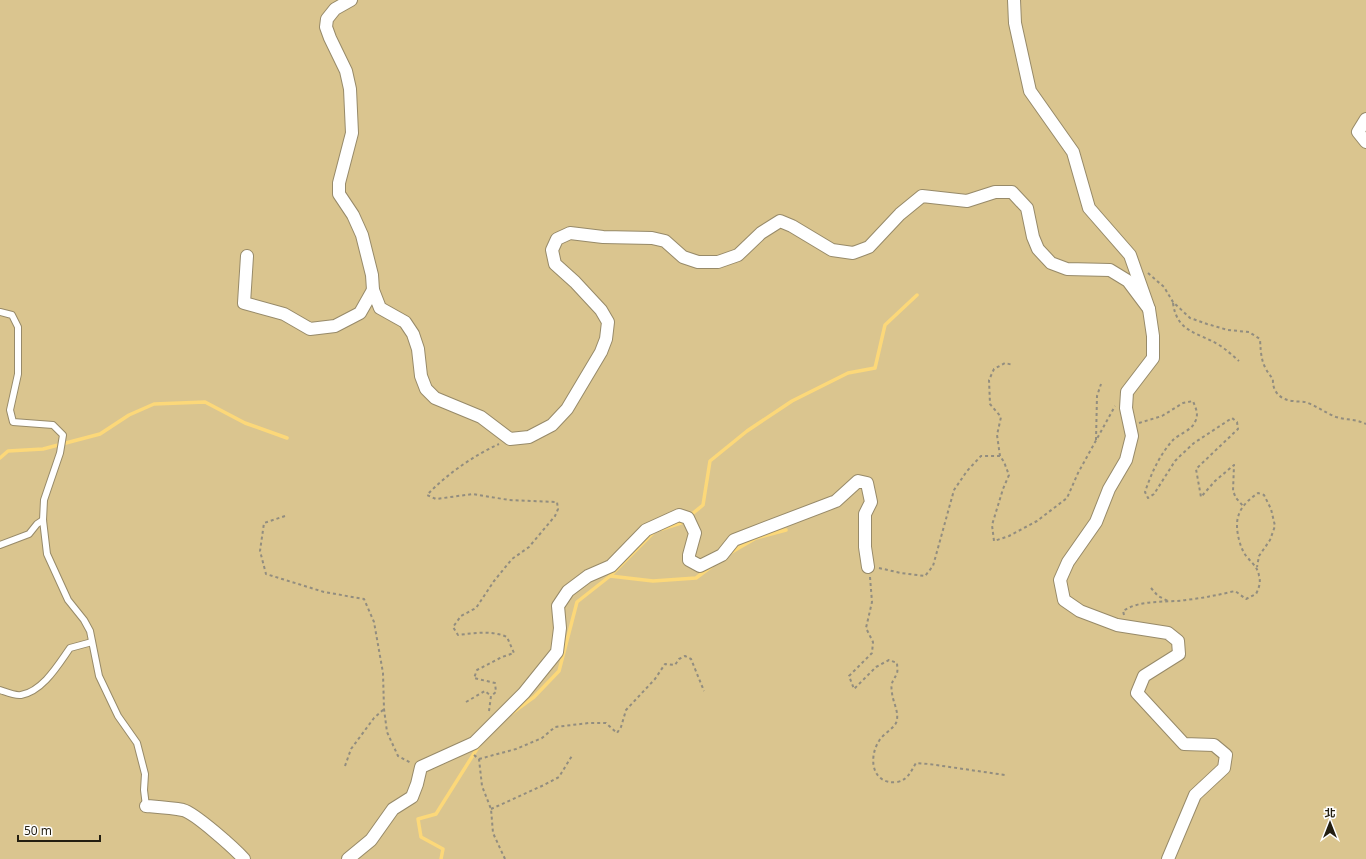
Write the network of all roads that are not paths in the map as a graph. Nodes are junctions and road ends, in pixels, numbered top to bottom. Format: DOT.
graph roads {
  1 [pos="351,0"];
  2 [pos="1014,0"];
  3 [pos="1366,119"];
  4 [pos="1366,142"];
  5 [pos="247,256"];
  6 [pos="373,290"];
  7 [pos="1149,309"];
  8 [pos="0,312"];
  9 [pos="43,520"];
  10 [pos="0,545"];
  11 [pos="868,567"];
  12 [pos="92,642"];
  13 [pos="0,690"];
  14 [pos="146,806"];
  15 [pos="244,859"];
  16 [pos="348,859"];
  17 [pos="1168,859"];
  1 -- 6 [label="street"];
  2 -- 7 [label="street"];
  3 -- 4 [label="street"];
  5 -- 6 [label="street"];
  6 -- 7 [label="street"];
  7 -- 17 [label="street"];
  8 -- 9 [label="lane"];
  9 -- 10 [label="lane"];
  9 -- 12 [label="lane"];
  11 -- 16 [label="street"];
  12 -- 13 [label="lane"];
  12 -- 14 [label="lane"];
  14 -- 15 [label="street"];
}
